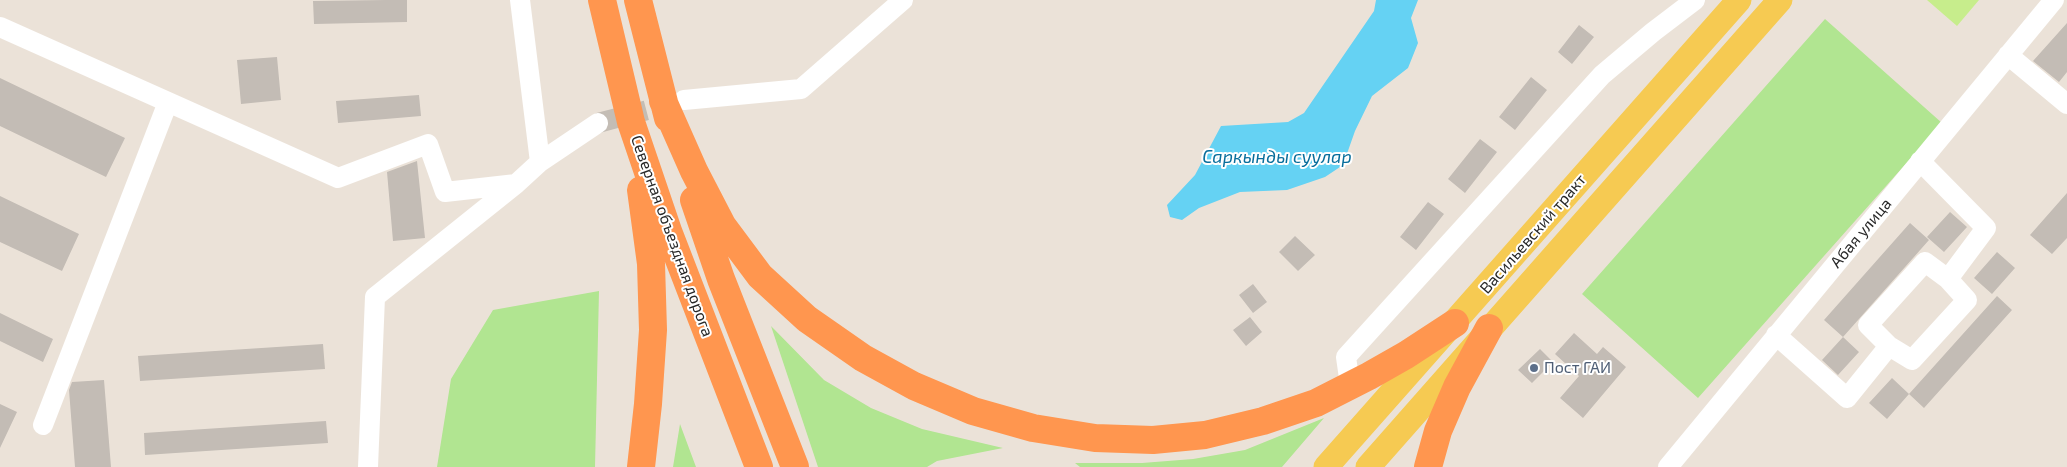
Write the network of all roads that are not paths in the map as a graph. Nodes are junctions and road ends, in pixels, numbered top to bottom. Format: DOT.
graph roads {
  1 [pos="520,0"];
  2 [pos="602,0"];
  3 [pos="638,0"];
  4 [pos="904,0"];
  5 [pos="1695,0"];
  6 [pos="1739,0"];
  7 [pos="1780,0"];
  8 [pos="2054,0"];
  9 [pos="0,27"];
  10 [pos="2008,55"];
  11 [pos="2064,96"];
  12 [pos="673,100"];
  13 [pos="168,102"];
  14 [pos="631,122"];
  15 [pos="598,123"];
  16 [pos="1920,161"];
  17 [pos="540,162"];
  18 [pos="516,184"];
  19 [pos="1948,279"];
  20 [pos="1455,323"];
  21 [pos="1489,328"];
  22 [pos="1776,335"];
  23 [pos="1889,346"];
  24 [pos="1350,385"];
  25 [pos="1398,386"];
  26 [pos="1422,406"];
  27 [pos="43,425"];
  28 [pos="368,467"];
  29 [pos="641,467"];
  30 [pos="759,467"];
  31 [pos="795,467"];
  32 [pos="1326,467"];
  33 [pos="1368,467"];
  34 [pos="1428,467"];
  35 [pos="1668,467"];
  1 -- 17 [label="street"];
  2 -- 14 [label="highway, Северная объездная дорога"];
  3 -- 12 [label="highway, Северная объездная дорога"];
  4 -- 12 [label="street"];
  5 -- 24 [label="street"];
  6 -- 20 [label="main road, Васильевский тракт"];
  7 -- 21 [label="main road, Васильевский тракт"];
  8 -- 10 [label="street, Абая улица"];
  9 -- 13 [label="street"];
  10 -- 11 [label="street"];
  10 -- 16 [label="street, Абая улица"];
  12 -- 24 [label="highway"];
  12 -- 31 [label="highway, Северная объездная дорога"];
  13 -- 18 [label="street"];
  13 -- 27 [label="street"];
  14 -- 29 [label="highway"];
  14 -- 30 [label="highway, Северная объездная дорога"];
  15 -- 17 [label="street"];
  16 -- 19 [label="street"];
  16 -- 22 [label="street, Абая улица"];
  17 -- 18 [label="street"];
  18 -- 28 [label="street"];
  19 -- 23 [label="street"];
  19 -- 23 [label="street"];
  20 -- 24 [label="highway"];
  20 -- 25 [label="main road, Васильевский тракт"];
  21 -- 26 [label="main road, Васильевский тракт"];
  21 -- 34 [label="highway"];
  22 -- 23 [label="street"];
  22 -- 35 [label="street, Абая улица"];
  25 -- 26 [label="main road"];
  25 -- 32 [label="main road, Васильевский тракт"];
  26 -- 33 [label="main road, Васильевский тракт"];
}
